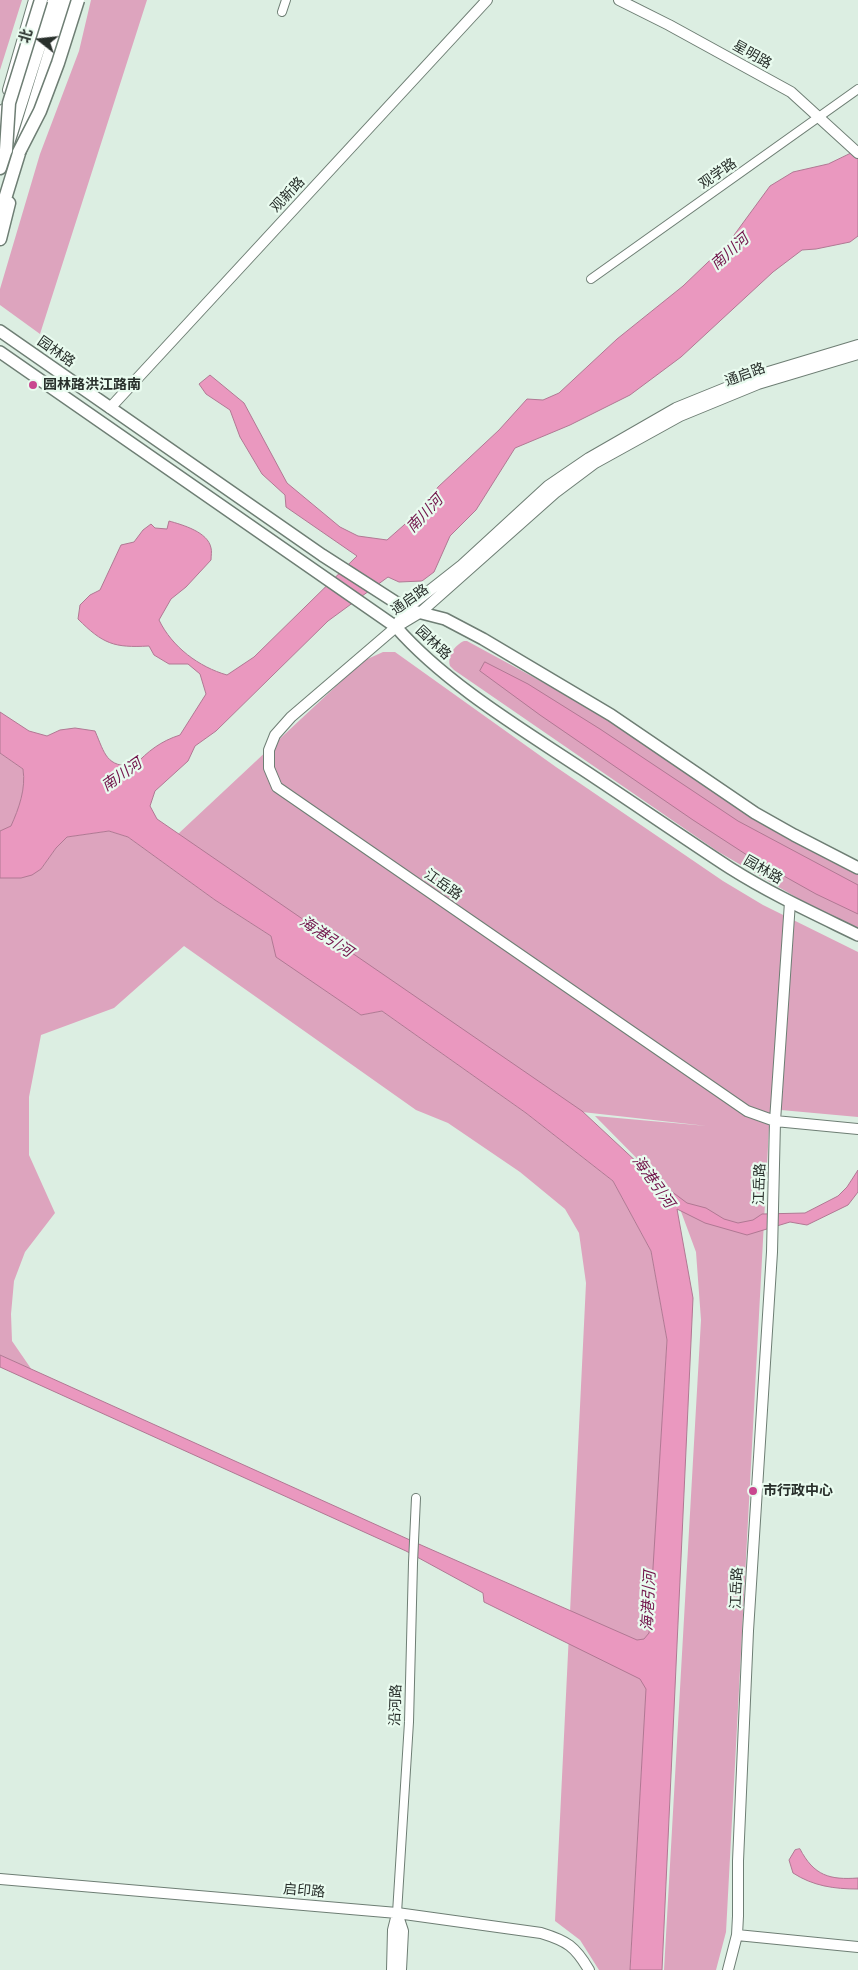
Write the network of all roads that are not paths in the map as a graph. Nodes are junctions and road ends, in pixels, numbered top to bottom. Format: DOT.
graph roads {
  1 [pos="34,0"];
  2 [pos="41,0"];
  3 [pos="46,0"];
  4 [pos="54,0"];
  5 [pos="66,0"];
  6 [pos="72,0"];
  7 [pos="78,0"];
  8 [pos="83,0"];
  9 [pos="286,0"];
  10 [pos="487,0"];
  11 [pos="619,0"];
  12 [pos="282,12"];
  13 [pos="858,89"];
  14 [pos="819,118"];
  15 [pos="0,129"];
  16 [pos="8,148"];
  17 [pos="858,153"];
  18 [pos="0,168"];
  19 [pos="17,171"];
  20 [pos="0,215"];
  21 [pos="0,240"];
  22 [pos="591,279"];
  23 [pos="0,331"];
  24 [pos="858,345"];
  25 [pos="0,352"];
  26 [pos="858,354"];
  27 [pos="110,408"];
  28 [pos="406,609"];
  29 [pos="422,612"];
  30 [pos="396,627"];
  31 [pos="858,868"];
  32 [pos="790,902"];
  33 [pos="858,935"];
  34 [pos="775,1122"];
  35 [pos="858,1129"];
  36 [pos="416,1498"];
  37 [pos="0,1879"];
  38 [pos="398,1913"];
  39 [pos="737,1935"];
  40 [pos="858,1947"];
  41 [pos="392,1970"];
  42 [pos="401,1970"];
  43 [pos="589,1970"];
  44 [pos="728,1970"];
  1 -- 15 [label="street"];
  2 -- 16 [label="main road, bridge"];
  3 -- 16 [label="main road"];
  4 -- 16 [label="main road, bridge"];
  5 -- 16 [label="main road, bridge"];
  6 -- 19 [label="main road"];
  7 -- 16 [label="main road, bridge"];
  8 -- 19 [label="street"];
  9 -- 12 [label="street"];
  10 -- 27 [label="street, 观新路"];
  11 -- 14 [label="street, 星明路"];
  13 -- 14 [label="street, 观学路"];
  14 -- 17 [label="street, 星明路"];
  14 -- 22 [label="street, 观学路"];
  16 -- 18 [label="main road"];
  16 -- 20 [label="main road"];
  19 -- 21 [label="main road"];
  23 -- 27 [label="main road, 园林路"];
  24 -- 28 [label="street, 通启路"];
  25 -- 30 [label="main road, 园林路"];
  26 -- 29 [label="street, 通启路"];
  27 -- 28 [label="main road, 园林路"];
  28 -- 29 [label="main road, 园林路"];
  28 -- 30 [label="street, 通启路"];
  29 -- 30 [label="street, 通启路"];
  29 -- 31 [label="main road, 园林路"];
  30 -- 32 [label="main road, 园林路"];
  30 -- 34 [label="street, 江岳路"];
  32 -- 33 [label="main road, 园林路"];
  32 -- 34 [label="street"];
  34 -- 35 [label="street, 江岳路"];
  34 -- 39 [label="street, 江岳路"];
  36 -- 38 [label="street, 沿河路"];
  37 -- 38 [label="street, 启印路"];
  38 -- 41 [label="street, 沿河路"];
  38 -- 42 [label="street, 沿河路"];
  38 -- 43 [label="street, 启印路"];
  39 -- 40 [label="street"];
  39 -- 44 [label="street, 江岳路"];
}
